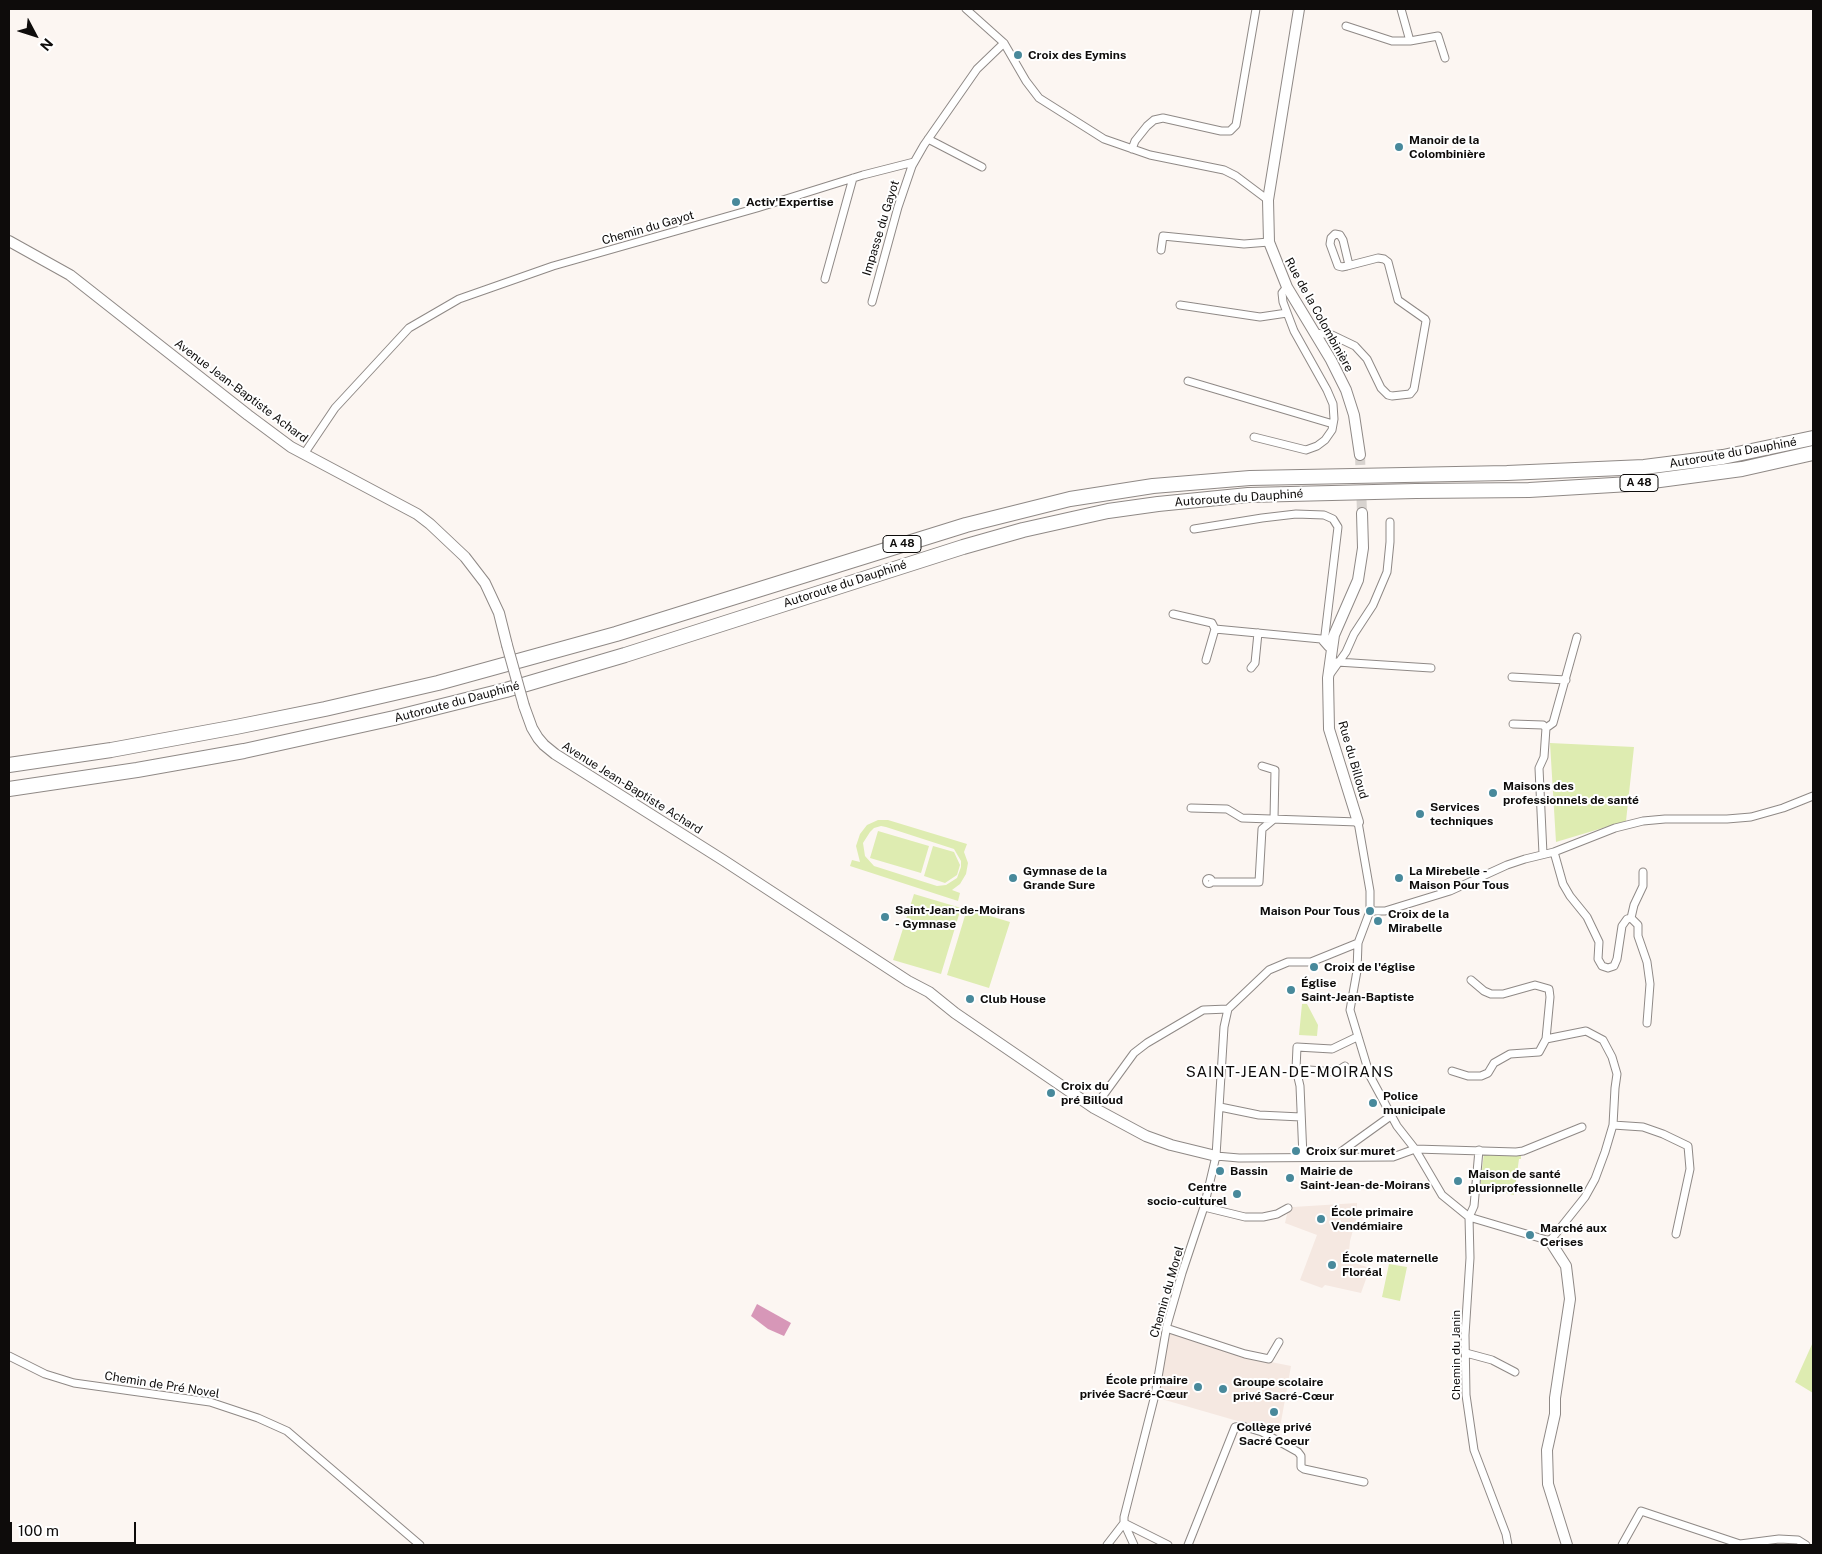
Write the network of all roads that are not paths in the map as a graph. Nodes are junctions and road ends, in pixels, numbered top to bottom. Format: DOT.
graph roads {
  1 [pos="966,9"];
  2 [pos="1256,9"];
  3 [pos="1299,9"];
  4 [pos="1402,9"];
  5 [pos="1346,26"];
  6 [pos="1410,41"];
  7 [pos="1004,43"];
  8 [pos="1445,58"];
  9 [pos="928,138"];
  10 [pos="1132,149"];
  11 [pos="914,162"];
  12 [pos="982,167"];
  13 [pos="853,178"];
  14 [pos="1268,200"];
  15 [pos="9,241"];
  16 [pos="1268,242"];
  17 [pos="1161,250"];
  18 [pos="1349,265"];
  19 [pos="825,279"];
  20 [pos="1287,288"];
  21 [pos="872,302"];
  22 [pos="1180,305"];
  23 [pos="1287,313"];
  24 [pos="1315,333"];
  25 [pos="1188,381"];
  26 [pos="1333,424"];
  27 [pos="1254,438"];
  28 [pos="1813,438"];
  29 [pos="1813,452"];
  30 [pos="304,454"];
  31 [pos="1360,455"];
  32 [pos="1362,512"];
  33 [pos="1390,522"];
  34 [pos="1194,529"];
  35 [pos="1173,614"];
  36 [pos="1215,629"];
  37 [pos="1258,633"];
  38 [pos="1577,637"];
  39 [pos="1331,651"];
  40 [pos="1206,660"];
  41 [pos="1338,662"];
  42 [pos="1251,668"];
  43 [pos="1431,668"];
  44 [pos="1512,677"];
  45 [pos="1328,678"];
  46 [pos="1566,680"];
  47 [pos="1513,724"];
  48 [pos="1546,728"];
  49 [pos="9,765"];
  50 [pos="1262,766"];
  51 [pos="9,789"];
  52 [pos="1813,796"];
  53 [pos="1191,808"];
  54 [pos="1274,819"];
  55 [pos="1358,822"];
  56 [pos="1554,852"];
  57 [pos="1543,854"];
  58 [pos="1643,872"];
  59 [pos="1212,882"];
  60 [pos="1370,911"];
  61 [pos="1631,918"];
  62 [pos="1358,943"];
  63 [pos="1471,980"];
  64 [pos="1228,1009"];
  65 [pos="1647,1023"];
  66 [pos="1357,1038"];
  67 [pos="1546,1039"];
  68 [pos="1345,1066"];
  69 [pos="1296,1069"];
  70 [pos="1452,1071"];
  71 [pos="1220,1107"];
  72 [pos="1094,1108"];
  73 [pos="1392,1115"];
  74 [pos="1301,1117"];
  75 [pos="1613,1126"];
  76 [pos="1582,1127"];
  77 [pos="1415,1149"];
  78 [pos="1479,1150"];
  79 [pos="1216,1156"];
  80 [pos="1303,1157"];
  81 [pos="1337,1157"];
  82 [pos="1204,1207"];
  83 [pos="1288,1208"];
  84 [pos="1469,1217"];
  85 [pos="1676,1234"];
  86 [pos="1550,1240"];
  87 [pos="1166,1328"];
  88 [pos="1279,1342"];
  89 [pos="1466,1353"];
  90 [pos="9,1356"];
  91 [pos="1515,1372"];
  92 [pos="1364,1482"];
  93 [pos="1124,1523"];
  94 [pos="420,1545"];
  95 [pos="1107,1545"];
  96 [pos="1134,1545"];
  97 [pos="1168,1545"];
  98 [pos="1188,1545"];
  99 [pos="1508,1545"];
  100 [pos="1567,1545"];
  101 [pos="1622,1545"];
  102 [pos="1806,1545"];
  1 -- 7 [label="street"];
  2 -- 10 [label="street"];
  3 -- 14 [label="street, Rue de la Colombinière"];
  4 -- 6 [label="street"];
  5 -- 6 [label="street"];
  6 -- 8 [label="street"];
  7 -- 9 [label="street"];
  7 -- 10 [label="street"];
  9 -- 11 [label="street"];
  9 -- 12 [label="street"];
  10 -- 14 [label="street"];
  11 -- 13 [label="street, Chemin du Gayot"];
  11 -- 21 [label="street, Impasse du Gayot"];
  13 -- 19 [label="street"];
  13 -- 30 [label="street, Chemin du Gayot"];
  14 -- 16 [label="street, Rue de la Colombinière"];
  15 -- 30 [label="street, Avenue Jean-Baptiste Achard"];
  16 -- 17 [label="street"];
  16 -- 20 [label="street, Rue de la Colombinière"];
  18 -- 24 [label="street"];
  20 -- 23 [label="street"];
  20 -- 24 [label="street, Rue de la Colombinière"];
  22 -- 23 [label="street"];
  23 -- 26 [label="street"];
  24 -- 31 [label="street, Rue de la Colombinière"];
  25 -- 26 [label="street"];
  26 -- 27 [label="street"];
  28 -- 49 [label="highway, Autoroute du Dauphiné / A 48"];
  29 -- 51 [label="highway, Autoroute du Dauphiné / A 48"];
  30 -- 72 [label="street, Avenue Jean-Baptiste Achard, bridge"];
  32 -- 39 [label="street, Rue du Billoud"];
  33 -- 41 [label="street"];
  34 -- 39 [label="street"];
  35 -- 36 [label="street"];
  36 -- 37 [label="street"];
  36 -- 40 [label="street"];
  37 -- 39 [label="street"];
  37 -- 42 [label="street"];
  38 -- 46 [label="street"];
  39 -- 45 [label="street, Rue du Billoud"];
  41 -- 43 [label="street"];
  41 -- 45 [label="street"];
  44 -- 46 [label="street"];
  45 -- 55 [label="street, Rue du Billoud"];
  46 -- 48 [label="street"];
  47 -- 48 [label="street"];
  48 -- 57 [label="street"];
  50 -- 54 [label="street"];
  52 -- 56 [label="street"];
  53 -- 54 [label="street"];
  54 -- 55 [label="street"];
  54 -- 59 [label="street"];
  55 -- 60 [label="street"];
  56 -- 57 [label="street"];
  56 -- 61 [label="street"];
  57 -- 60 [label="street"];
  58 -- 61 [label="street"];
  60 -- 62 [label="street"];
  61 -- 65 [label="street"];
  62 -- 64 [label="street"];
  62 -- 66 [label="street"];
  63 -- 67 [label="street"];
  64 -- 71 [label="street, Chemin du Morel"];
  64 -- 72 [label="street"];
  66 -- 69 [label="street"];
  66 -- 73 [label="street"];
  67 -- 70 [label="street"];
  67 -- 75 [label="street"];
  68 -- 69 [label="street"];
  69 -- 74 [label="street"];
  71 -- 74 [label="street"];
  71 -- 79 [label="street, Chemin du Morel"];
  72 -- 79 [label="street, Avenue Jean-Baptiste Achard"];
  73 -- 77 [label="street"];
  73 -- 81 [label="street"];
  74 -- 80 [label="street"];
  75 -- 85 [label="street"];
  75 -- 86 [label="street"];
  76 -- 78 [label="street"];
  77 -- 78 [label="street"];
  77 -- 81 [label="street"];
  77 -- 84 [label="street"];
  78 -- 84 [label="street, Chemin du Janin"];
  79 -- 80 [label="street"];
  79 -- 82 [label="street, Chemin du Morel"];
  80 -- 81 [label="street"];
  82 -- 83 [label="street"];
  82 -- 87 [label="street, Chemin du Morel"];
  84 -- 86 [label="street"];
  84 -- 89 [label="street, Chemin du Janin"];
  86 -- 100 [label="street"];
  87 -- 88 [label="street"];
  87 -- 93 [label="street, Chemin du Morel"];
  89 -- 91 [label="street"];
  89 -- 99 [label="street, Chemin du Janin"];
  90 -- 94 [label="street, Chemin de Pré Novel"];
  92 -- 98 [label="street"];
  93 -- 95 [label="street"];
  93 -- 96 [label="street"];
  93 -- 97 [label="street"];
  101 -- 102 [label="street"];
}
